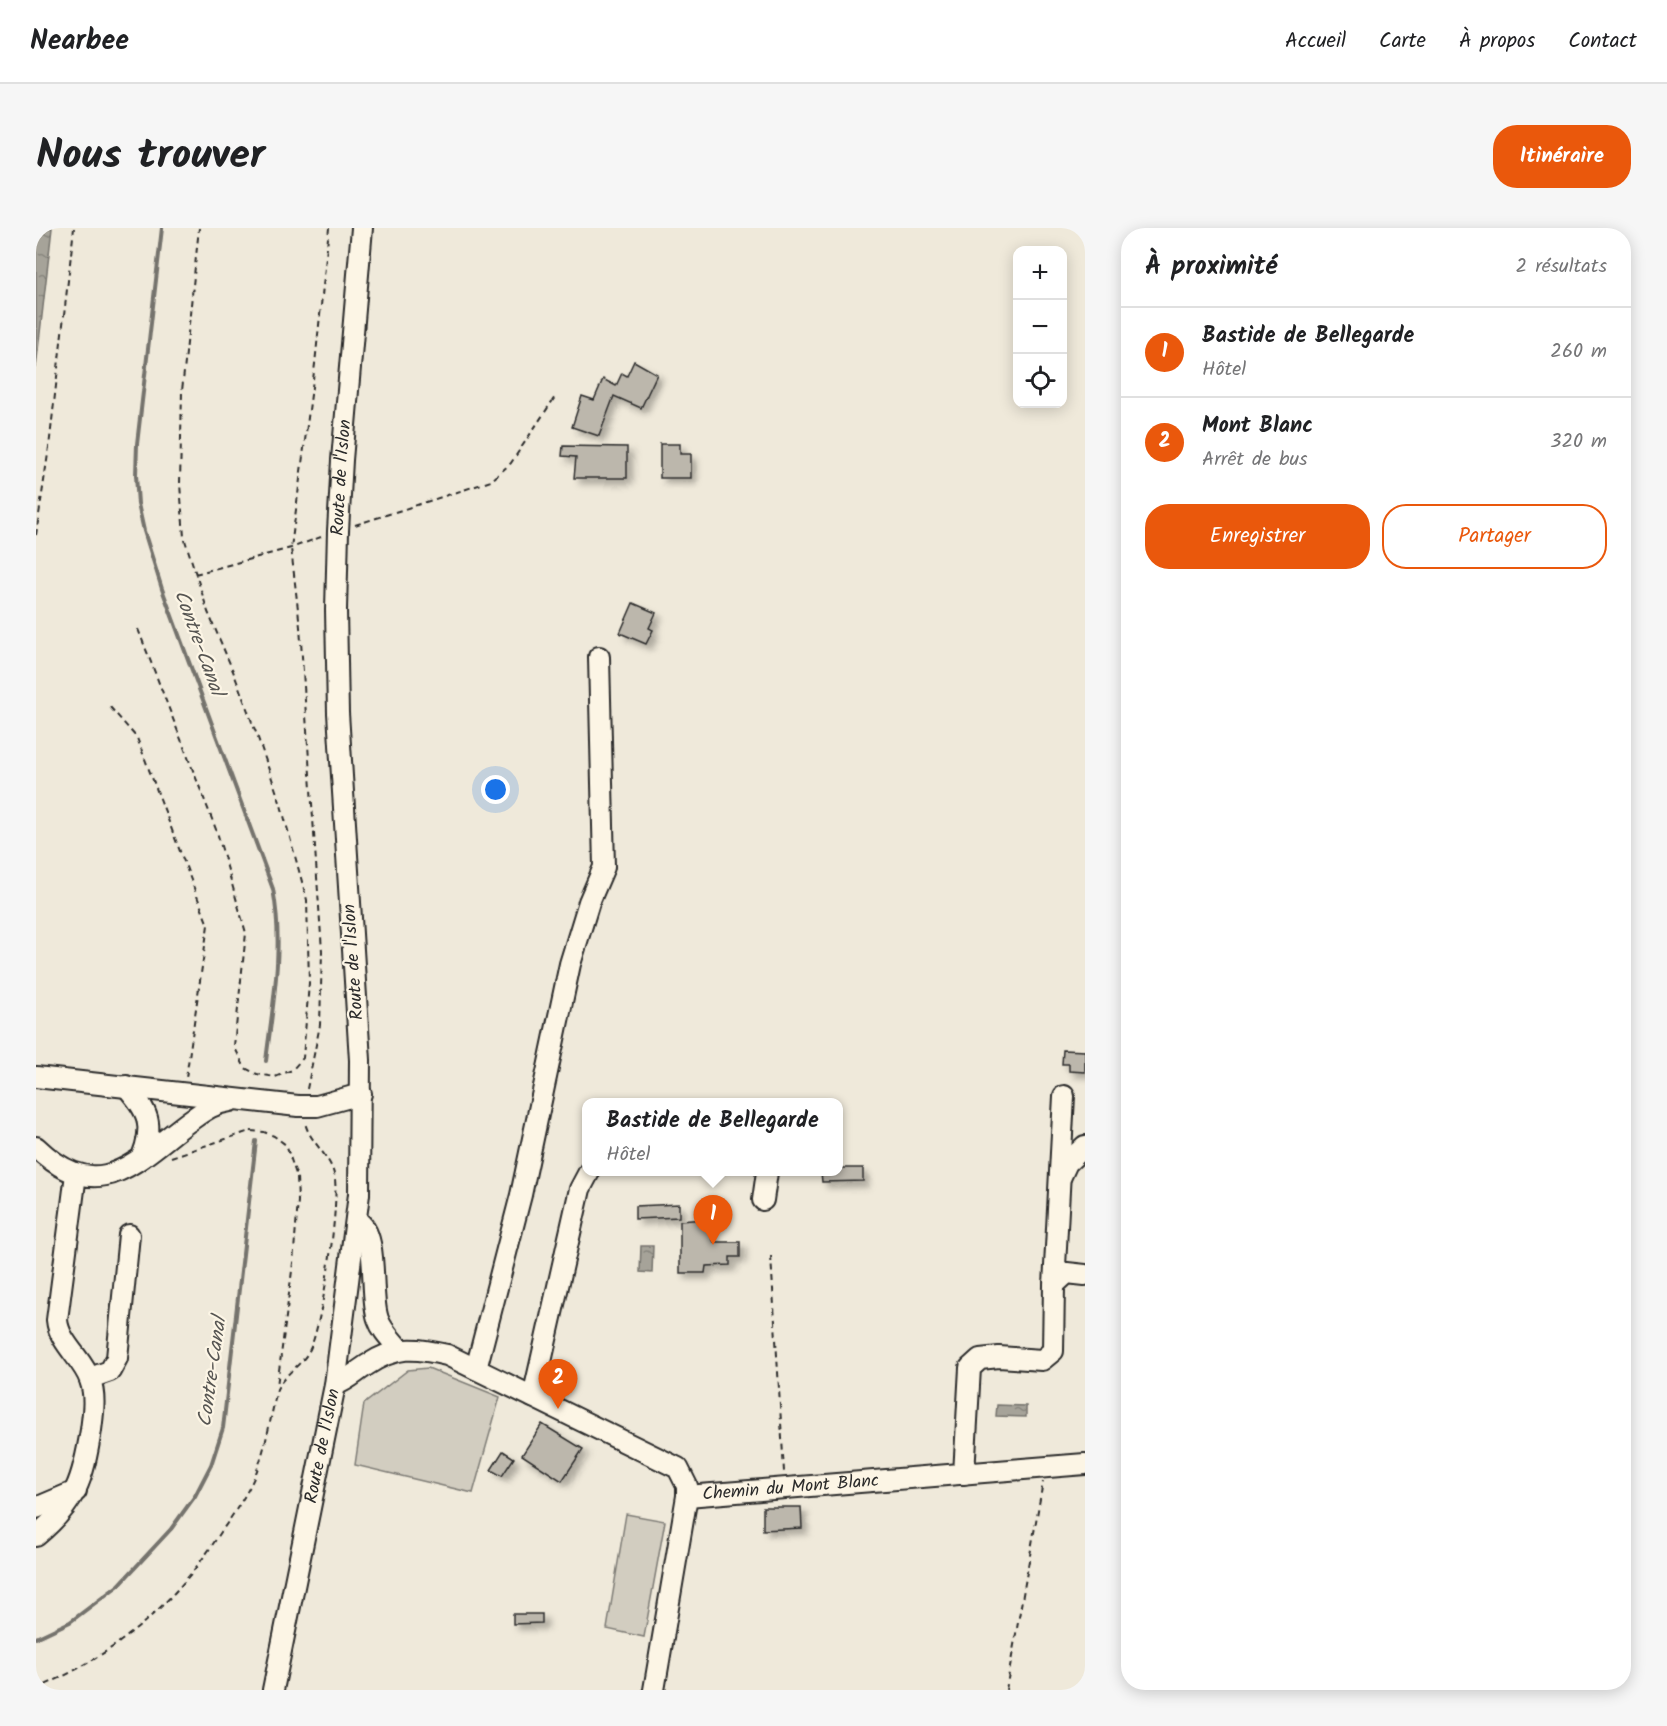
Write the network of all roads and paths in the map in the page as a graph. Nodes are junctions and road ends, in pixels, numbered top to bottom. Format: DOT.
graph roads {
  1 [pos="74,228"];
  2 [pos="199,228"];
  3 [pos="329,228"];
  4 [pos="362,228"];
  5 [pos="555,397"];
  6 [pos="338,531"];
  7 [pos="36,536"];
  8 [pos="291,548"];
  9 [pos="195,574"];
  10 [pos="138,629"];
  11 [pos="599,657"];
  12 [pos="110,707"];
  13 [pos="36,1077"];
  14 [pos="126,1086"];
  15 [pos="307,1089"];
  16 [pos="184,1093"];
  17 [pos="360,1094"];
  18 [pos="1064,1096"];
  19 [pos="238,1100"];
  20 [pos="311,1111"];
  21 [pos="360,1118"];
  22 [pos="1085,1146"];
  23 [pos="36,1147"];
  24 [pos="142,1157"];
  25 [pos="168,1158"];
  26 [pos="76,1174"];
  27 [pos="587,1176"];
  28 [pos="766,1176"];
  29 [pos="1060,1177"];
  30 [pos="763,1200"];
  31 [pos="357,1221"];
  32 [pos="129,1235"];
  33 [pos="771,1256"];
  34 [pos="1085,1275"];
  35 [pos="1054,1284"];
  36 [pos="399,1350"];
  37 [pos="476,1370"];
  38 [pos="90,1378"];
  39 [pos="335,1385"];
  40 [pos="277,1389"];
  41 [pos="534,1397"];
  42 [pos="1085,1464"];
  43 [pos="1046,1468"];
  44 [pos="964,1474"];
  45 [pos="785,1489"];
  46 [pos="76,1491"];
  47 [pos="687,1496"];
  48 [pos="36,1508"];
  49 [pos="36,1536"];
  50 [pos="36,1689"];
  51 [pos="273,1690"];
  52 [pos="654,1690"];
  53 [pos="1006,1690"];
  1 -- 7 [label="path"];
  2 -- 9 [label="path"];
  3 -- 8 [label="path"];
  4 -- 6 [label="street, Route de l'Islon"];
  5 -- 6 [label="path"];
  6 -- 8 [label="path"];
  6 -- 17 [label="street, Route de l'Islon"];
  8 -- 9 [label="path"];
  8 -- 15 [label="path"];
  9 -- 10 [label="path"];
  11 -- 37 [label="street"];
  12 -- 16 [label="path"];
  13 -- 14 [label="street"];
  14 -- 16 [label="street"];
  14 -- 24 [label="street"];
  16 -- 19 [label="street"];
  17 -- 20 [label="street"];
  17 -- 21 [label="street, Route de l'Islon"];
  18 -- 29 [label="street"];
  19 -- 20 [label="street"];
  19 -- 24 [label="street"];
  20 -- 21 [label="street"];
  20 -- 40 [label="path"];
  21 -- 31 [label="street, Route de l'Islon"];
  22 -- 29 [label="street"];
  23 -- 26 [label="street"];
  24 -- 26 [label="street"];
  25 -- 40 [label="path"];
  26 -- 38 [label="street"];
  27 -- 41 [label="street"];
  28 -- 30 [label="street"];
  29 -- 35 [label="street"];
  31 -- 36 [label="street"];
  31 -- 39 [label="street, Route de l'Islon"];
  32 -- 38 [label="street"];
  33 -- 45 [label="path"];
  34 -- 35 [label="street"];
  35 -- 44 [label="street"];
  36 -- 37 [label="street, Chemin du Mont Blanc"];
  36 -- 39 [label="street, Chemin du Mont Blanc"];
  37 -- 41 [label="street, Chemin du Mont Blanc"];
  38 -- 46 [label="street"];
  39 -- 51 [label="street, Route de l'Islon"];
  40 -- 50 [label="path"];
  41 -- 47 [label="street, Chemin du Mont Blanc"];
  42 -- 43 [label="street, Chemin du Mont Blanc"];
  43 -- 44 [label="street, Chemin du Mont Blanc"];
  43 -- 53 [label="path"];
  44 -- 45 [label="street, Chemin du Mont Blanc"];
  45 -- 47 [label="street, Chemin du Mont Blanc"];
  46 -- 48 [label="street"];
  46 -- 49 [label="street"];
  47 -- 52 [label="street"];
}
